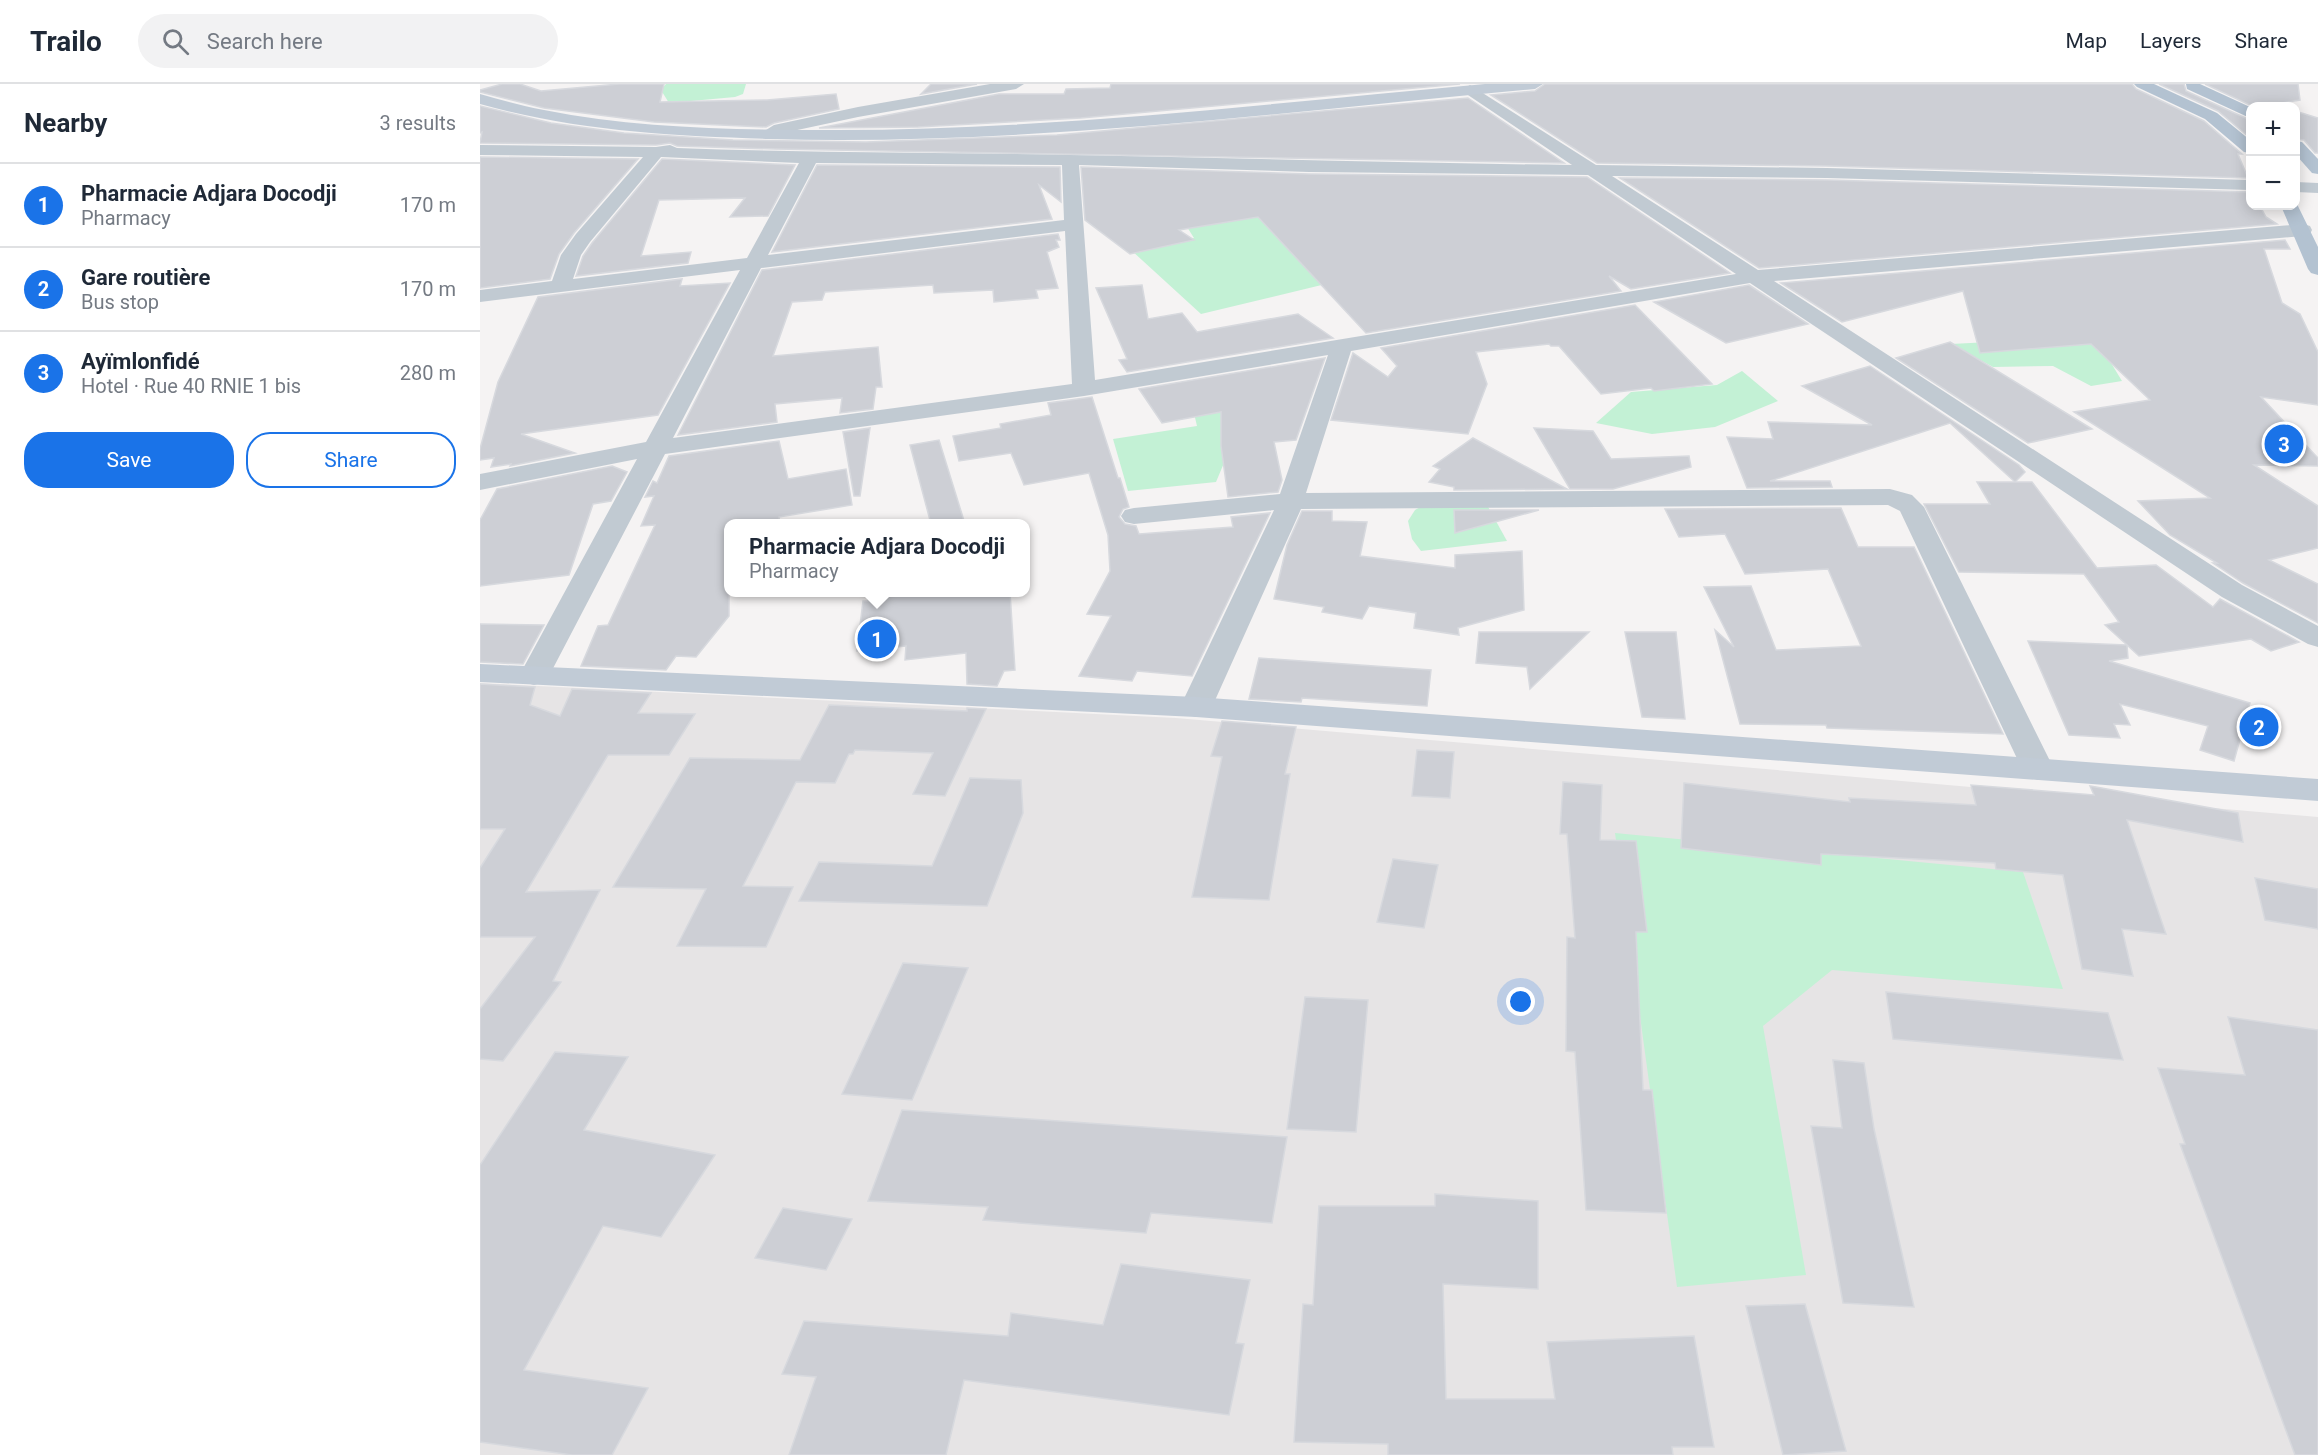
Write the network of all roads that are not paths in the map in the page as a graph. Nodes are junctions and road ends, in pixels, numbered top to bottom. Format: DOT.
graph roads {
  1 [pos="1016,84"];
  2 [pos="1496,84"];
  3 [pos="1535,84"];
  4 [pos="2142,84"];
  5 [pos="2187,84"];
  6 [pos="480,86"];
  7 [pos="1463,87"];
  8 [pos="480,99"];
  9 [pos="2246,111"];
  10 [pos="766,132"];
  11 [pos="2246,144"];
  12 [pos="480,150"];
  13 [pos="2300,151"];
  14 [pos="656,152"];
  15 [pos="810,158"];
  16 [pos="1070,160"];
  17 [pos="2318,169"];
  18 [pos="1590,171"];
  19 [pos="2246,185"];
  20 [pos="2300,187"];
  21 [pos="2318,188"];
  22 [pos="2299,215"];
  23 [pos="1074,224"];
  24 [pos="754,263"];
  25 [pos="2318,269"];
  26 [pos="1752,277"];
  27 [pos="560,286"];
  28 [pos="480,296"];
  29 [pos="1341,348"];
  30 [pos="1083,389"];
  31 [pos="655,448"];
  32 [pos="480,482"];
  33 [pos="1291,501"];
  34 [pos="1134,516"];
  35 [pos="2318,638"];
  36 [pos="480,673"];
  37 [pos="534,676"];
  38 [pos="1196,707"];
  39 [pos="2038,769"];
  40 [pos="2318,790"];
  1 -- 10 [label="street"];
  2 -- 7 [label="street"];
  3 -- 7 [label="street"];
  4 -- 11 [label="main road"];
  5 -- 9 [label="main road"];
  6 -- 10 [label="street"];
  7 -- 10 [label="street"];
  7 -- 18 [label="street"];
  8 -- 10 [label="street"];
  10 -- 14 [label="street"];
  12 -- 14 [label="street"];
  13 -- 17 [label="main road"];
  14 -- 15 [label="street"];
  14 -- 27 [label="street"];
  15 -- 16 [label="street"];
  15 -- 24 [label="street"];
  16 -- 18 [label="street"];
  16 -- 23 [label="street"];
  18 -- 19 [label="street"];
  18 -- 26 [label="street"];
  20 -- 21 [label="street"];
  22 -- 25 [label="main road"];
  22 -- 26 [label="street"];
  23 -- 24 [label="street"];
  23 -- 30 [label="street"];
  24 -- 27 [label="street"];
  24 -- 31 [label="street"];
  26 -- 29 [label="street"];
  26 -- 35 [label="street"];
  27 -- 28 [label="street"];
  29 -- 30 [label="street"];
  29 -- 33 [label="street"];
  30 -- 31 [label="street"];
  31 -- 32 [label="street"];
  31 -- 37 [label="street"];
  33 -- 34 [label="street"];
  33 -- 38 [label="street"];
  33 -- 39 [label="street"];
  36 -- 37 [label="street"];
  37 -- 38 [label="street"];
  38 -- 39 [label="street"];
  39 -- 40 [label="street"];
}
